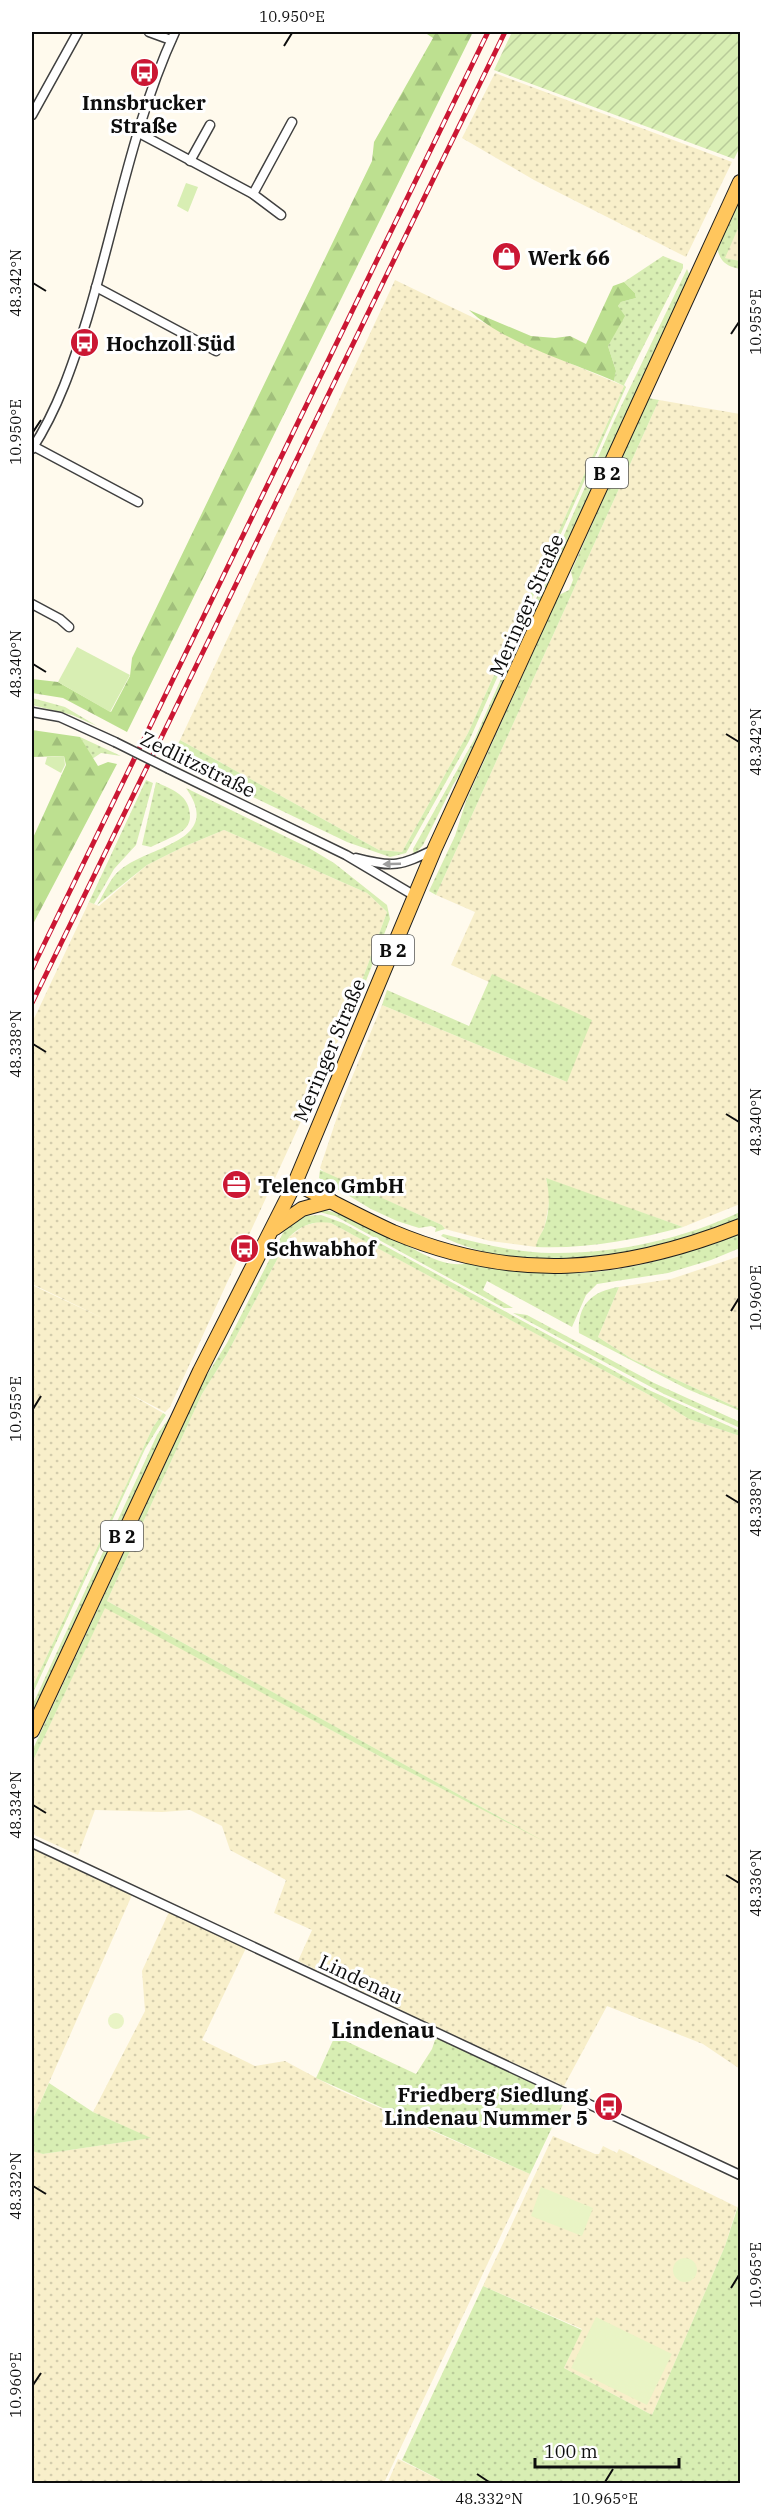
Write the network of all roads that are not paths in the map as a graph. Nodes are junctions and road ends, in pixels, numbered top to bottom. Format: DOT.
graph roads {
  1 [pos="78,32"];
  2 [pos="149,32"];
  3 [pos="173,36"];
  4 [pos="32,115"];
  5 [pos="292,122"];
  6 [pos="210,125"];
  7 [pos="137,132"];
  8 [pos="190,161"];
  9 [pos="741,182"];
  10 [pos="253,194"];
  11 [pos="281,215"];
  12 [pos="96,287"];
  13 [pos="216,351"];
  14 [pos="33,444"];
  15 [pos="138,502"];
  16 [pos="32,604"];
  17 [pos="69,627"];
  18 [pos="32,712"];
  19 [pos="435,848"];
  20 [pos="346,855"];
  21 [pos="415,896"];
  22 [pos="295,1183"];
  23 [pos="330,1201"];
  24 [pos="741,1226"];
  25 [pos="271,1231"];
  26 [pos="32,1731"];
  27 [pos="32,1843"];
  28 [pos="741,2175"];
  1 -- 4 [label="street"];
  2 -- 3 [label="street"];
  3 -- 7 [label="street"];
  5 -- 10 [label="street"];
  6 -- 8 [label="street"];
  7 -- 8 [label="street"];
  7 -- 12 [label="street"];
  8 -- 10 [label="street"];
  9 -- 19 [label="main road, Meringer Straße / B 2"];
  10 -- 11 [label="street"];
  12 -- 13 [label="street"];
  12 -- 14 [label="street"];
  14 -- 15 [label="street"];
  16 -- 17 [label="street"];
  18 -- 20 [label="street, Zedlitzstraße, bridge"];
  19 -- 20 [label="street, Zedlitzstraße, one-way"];
  19 -- 21 [label="main road, Meringer Straße / B 2"];
  20 -- 21 [label="street, Zedlitzstraße"];
  21 -- 22 [label="main road, Meringer Straße / B 2"];
  22 -- 23 [label="main road"];
  22 -- 25 [label="main road, Meringer Straße / B 2"];
  23 -- 24 [label="main road"];
  23 -- 25 [label="main road"];
  25 -- 26 [label="main road, Meringer Straße / B 2"];
  27 -- 28 [label="street, Lindenau"];
}
